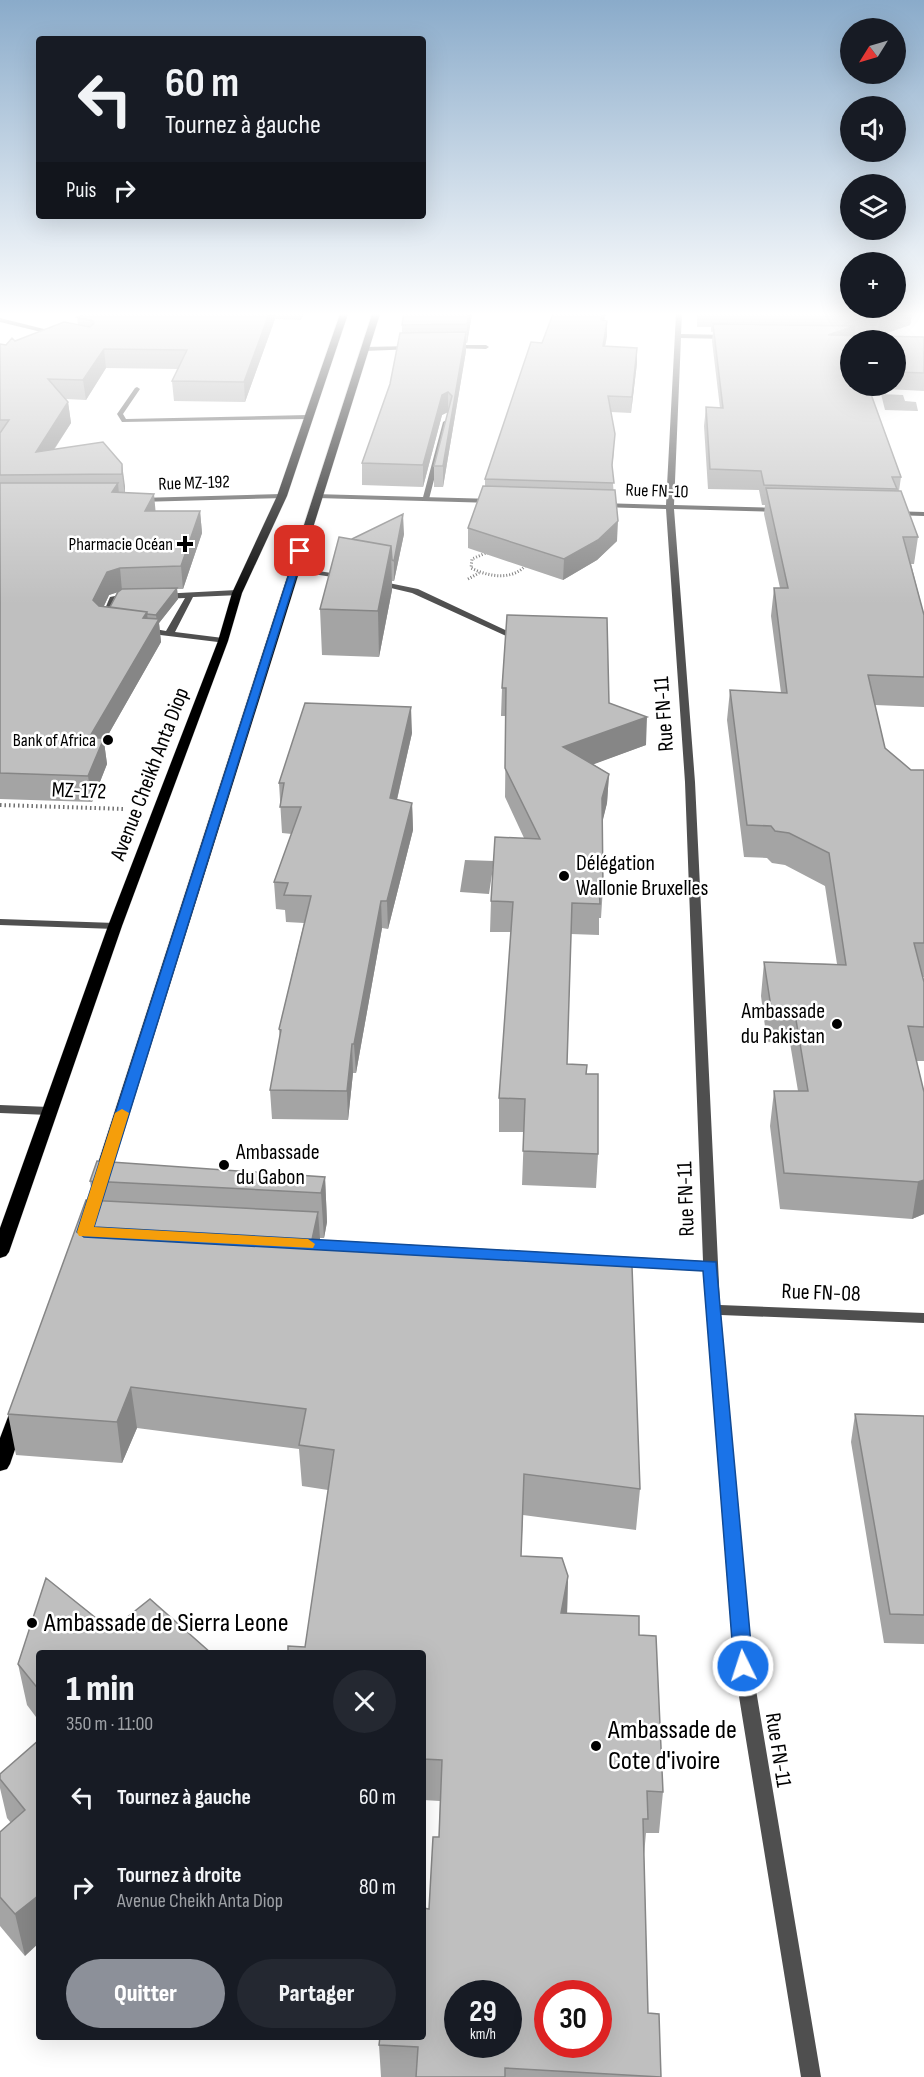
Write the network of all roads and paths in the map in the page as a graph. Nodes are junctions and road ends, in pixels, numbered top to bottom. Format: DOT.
graph roads {
  1 [pos="122,411"];
  2 [pos="309,411"];
  3 [pos="344,411"];
  4 [pos="674,411"];
  5 [pos="447,416"];
  6 [pos="307,417"];
  7 [pos="282,496"];
  8 [pos="317,496"];
  9 [pos="424,499"];
  10 [pos="129,500"];
  11 [pos="506,502"];
  12 [pos="588,504"];
  13 [pos="670,507"];
  14 [pos="785,510"];
  15 [pos="878,512"];
  16 [pos="924,514"];
  17 [pos="527,563"];
  18 [pos="532,563"];
  19 [pos="294,569"];
  20 [pos="479,573"];
  21 [pos="353,578"];
  22 [pos="468,579"];
  23 [pos="364,580"];
  24 [pos="237,593"];
  25 [pos="145,596"];
  26 [pos="156,596"];
  27 [pos="190,596"];
  28 [pos="117,628"];
  29 [pos="138,630"];
  30 [pos="170,632"];
  31 [pos="518,638"];
  32 [pos="223,640"];
  33 [pos="0,805"];
  34 [pos="158,810"];
  35 [pos="0,922"];
  36 [pos="115,926"];
  37 [pos="0,1109"];
  38 [pos="49,1111"];
  39 [pos="95,1198"];
  40 [pos="309,1244"];
  41 [pos="0,1252"];
  42 [pos="710,1266"];
  43 [pos="716,1310"];
  44 [pos="924,1318"];
  45 [pos="24,1398"];
  46 [pos="0,1464"];
  47 [pos="811,2077"];
  1 -- 6 [label="street"];
  2 -- 6 [label="main road, Avenue Cheikh Anta Diop"];
  3 -- 8 [label="main road"];
  4 -- 13 [label="street, Rue FN-11"];
  5 -- 9 [label="street"];
  6 -- 7 [label="main road, Avenue Cheikh Anta Diop"];
  7 -- 10 [label="street, Rue MZ-192"];
  7 -- 24 [label="main road, Avenue Cheikh Anta Diop"];
  8 -- 9 [label="street"];
  8 -- 19 [label="main road"];
  9 -- 11 [label="street"];
  12 -- 13 [label="street, Rue FN-10"];
  13 -- 14 [label="street, Rue FN-10"];
  13 -- 42 [label="street, Rue FN-11"];
  15 -- 16 [label="street"];
  17 -- 18 [label="path"];
  17 -- 20 [label="path"];
  17 -- 20 [label="path"];
  19 -- 21 [label="street"];
  19 -- 39 [label="main road"];
  20 -- 22 [label="path"];
  23 -- 31 [label="street"];
  24 -- 27 [label="street"];
  24 -- 32 [label="main road, Avenue Cheikh Anta Diop"];
  25 -- 28 [label="street"];
  26 -- 27 [label="street"];
  27 -- 30 [label="street"];
  29 -- 30 [label="street"];
  30 -- 32 [label="street"];
  32 -- 34 [label="main road, Avenue Cheikh Anta Diop"];
  33 -- 34 [label="path, MZ-172"];
  34 -- 36 [label="main road, Avenue Cheikh Anta Diop"];
  35 -- 36 [label="street"];
  36 -- 38 [label="main road, Avenue Cheikh Anta Diop"];
  37 -- 38 [label="street"];
  38 -- 41 [label="main road, Avenue Cheikh Anta Diop"];
  40 -- 42 [label="street"];
  42 -- 43 [label="street, Rue FN-11"];
  43 -- 44 [label="street, Rue FN-08"];
  43 -- 47 [label="street, Rue FN-11"];
  45 -- 46 [label="main road"];
}
